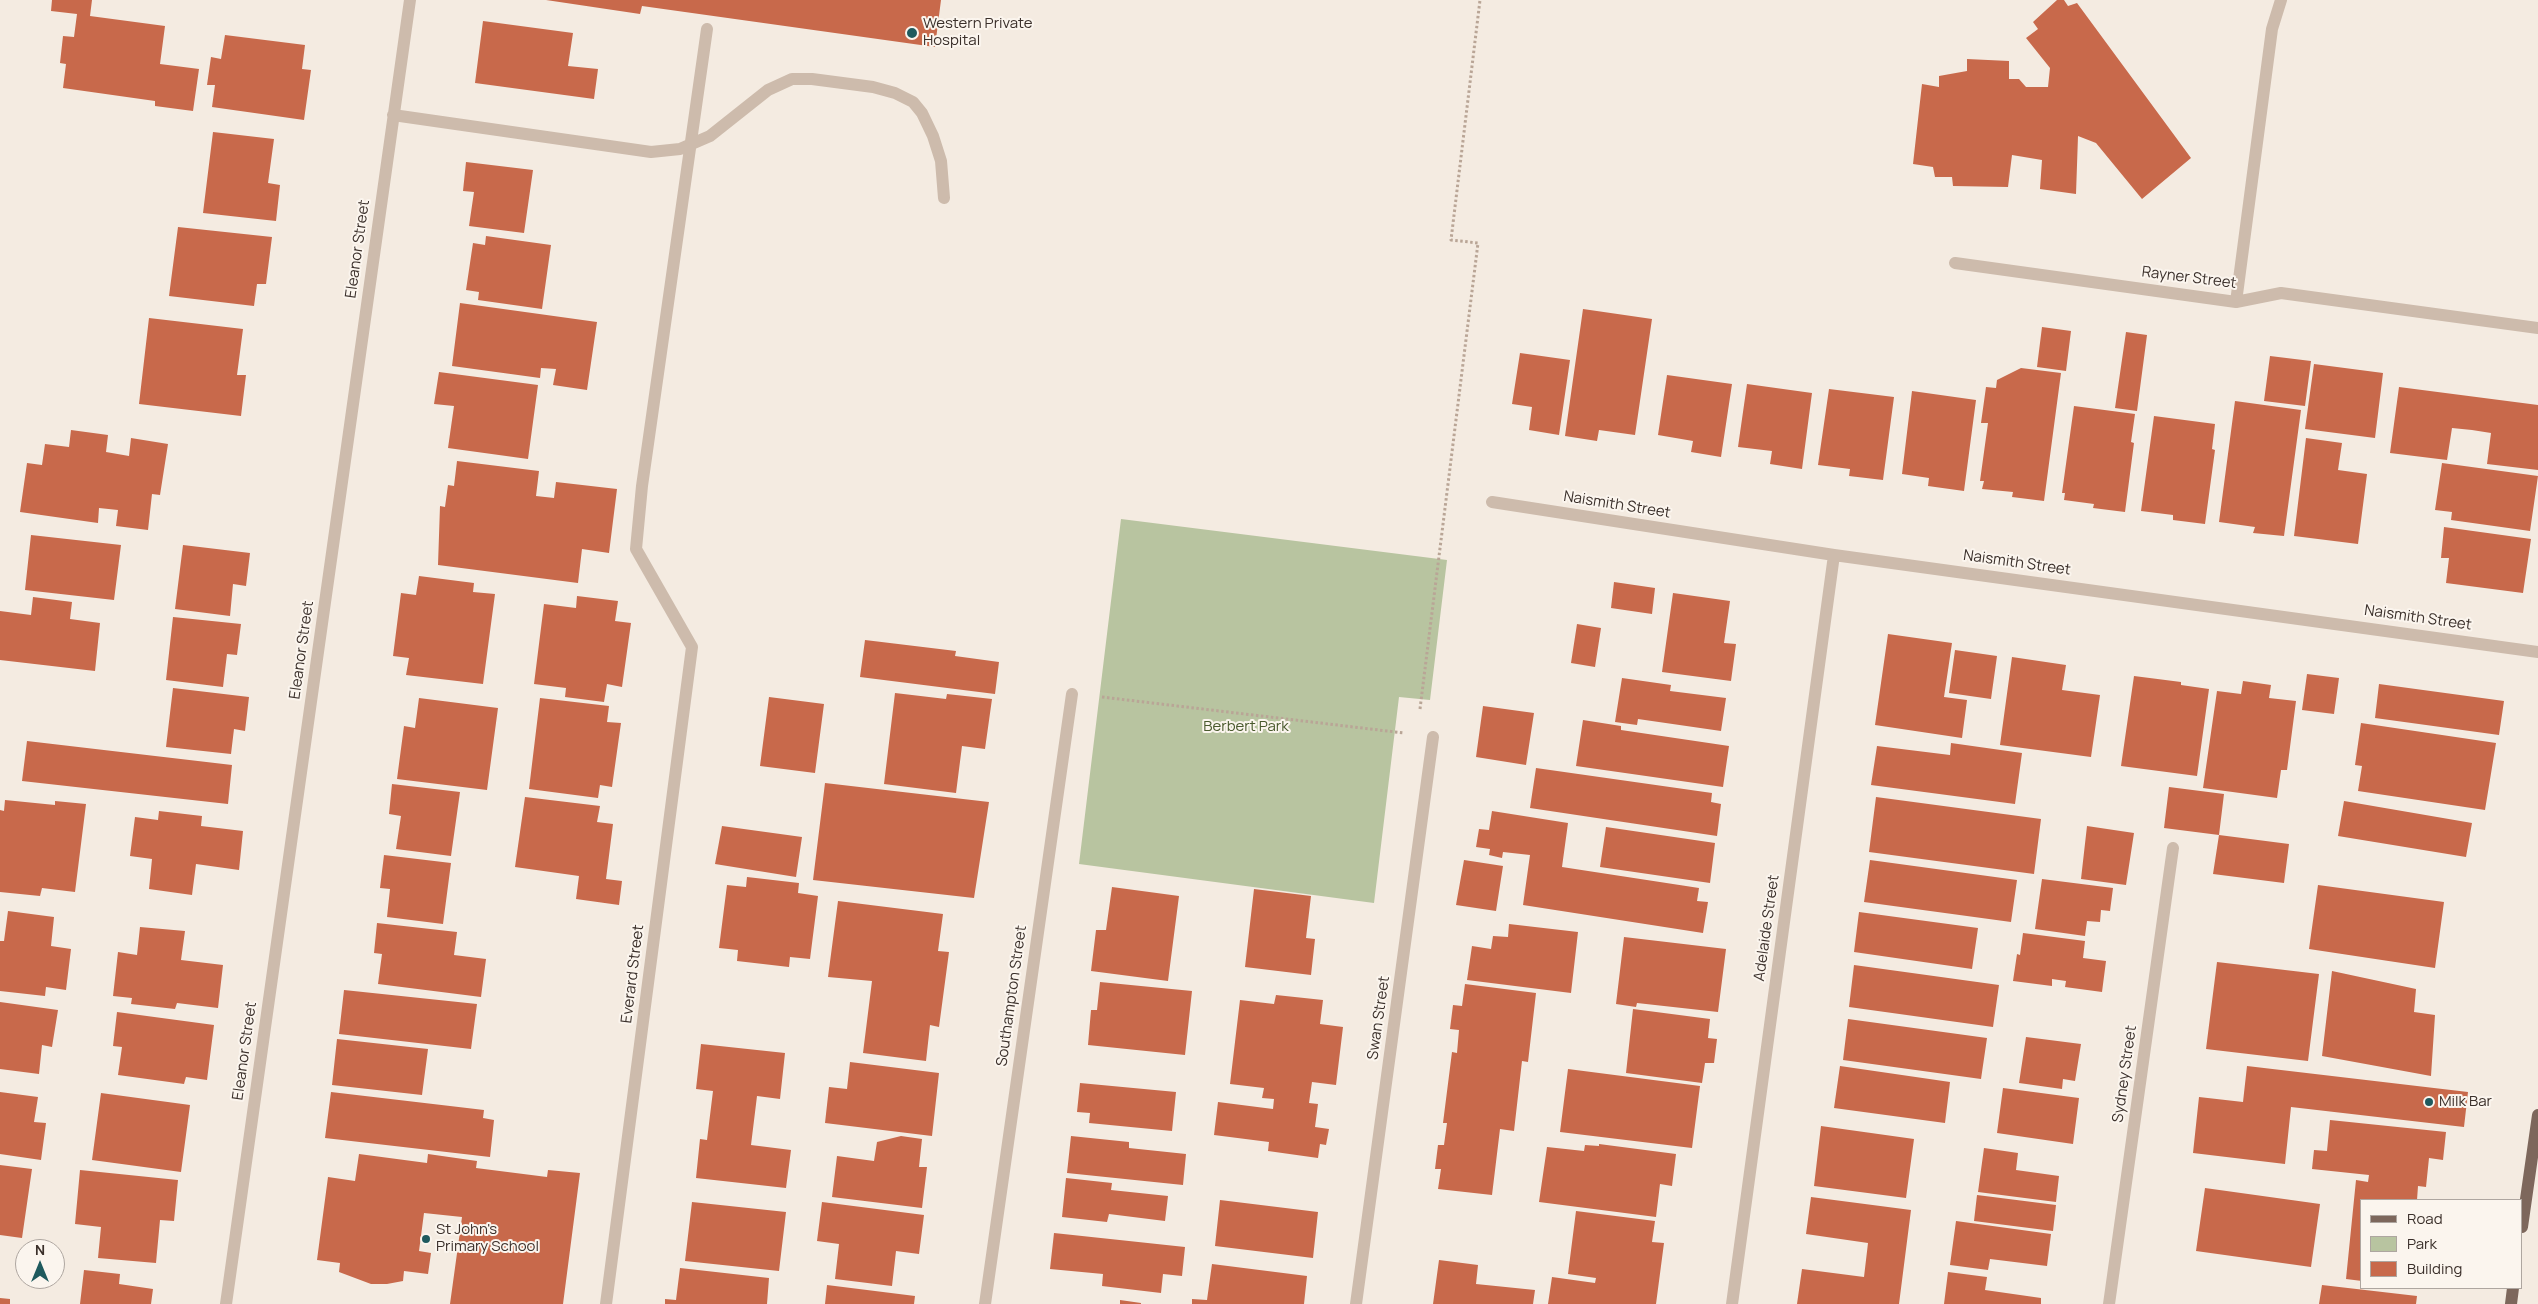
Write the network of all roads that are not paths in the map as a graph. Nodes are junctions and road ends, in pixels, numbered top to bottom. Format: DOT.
graph roads {
  1 [pos="410,0"];
  2 [pos="2281,0"];
  3 [pos="707,29"];
  4 [pos="394,115"];
  5 [pos="690,145"];
  6 [pos="944,198"];
  7 [pos="1955,263"];
  8 [pos="2236,302"];
  9 [pos="2538,328"];
  10 [pos="1492,502"];
  11 [pos="1834,555"];
  12 [pos="2538,652"];
  13 [pos="1072,694"];
  14 [pos="1433,737"];
  15 [pos="2173,848"];
  16 [pos="2538,1115"];
  17 [pos="2523,1221"];
  18 [pos="2513,1289"];
  19 [pos="226,1304"];
  20 [pos="606,1304"];
  21 [pos="985,1304"];
  22 [pos="1356,1304"];
  23 [pos="1732,1304"];
  24 [pos="2109,1304"];
  25 [pos="2511,1304"];
  1 -- 4 [label="street, Eleanor Street"];
  2 -- 8 [label="street"];
  3 -- 5 [label="street"];
  4 -- 5 [label="street"];
  4 -- 19 [label="street, Eleanor Street"];
  5 -- 6 [label="street"];
  5 -- 20 [label="street, Everard Street"];
  7 -- 8 [label="street, Rayner Street"];
  8 -- 9 [label="street, Rayner Street"];
  10 -- 11 [label="street, Naismith Street"];
  11 -- 12 [label="street, Naismith Street"];
  11 -- 23 [label="street, Adelaide Street"];
  13 -- 21 [label="street, Southampton Street"];
  14 -- 22 [label="street, Swan Street"];
  15 -- 24 [label="street, Sydney Street"];
  16 -- 17 [label="main road"];
  18 -- 25 [label="main road"];
}
